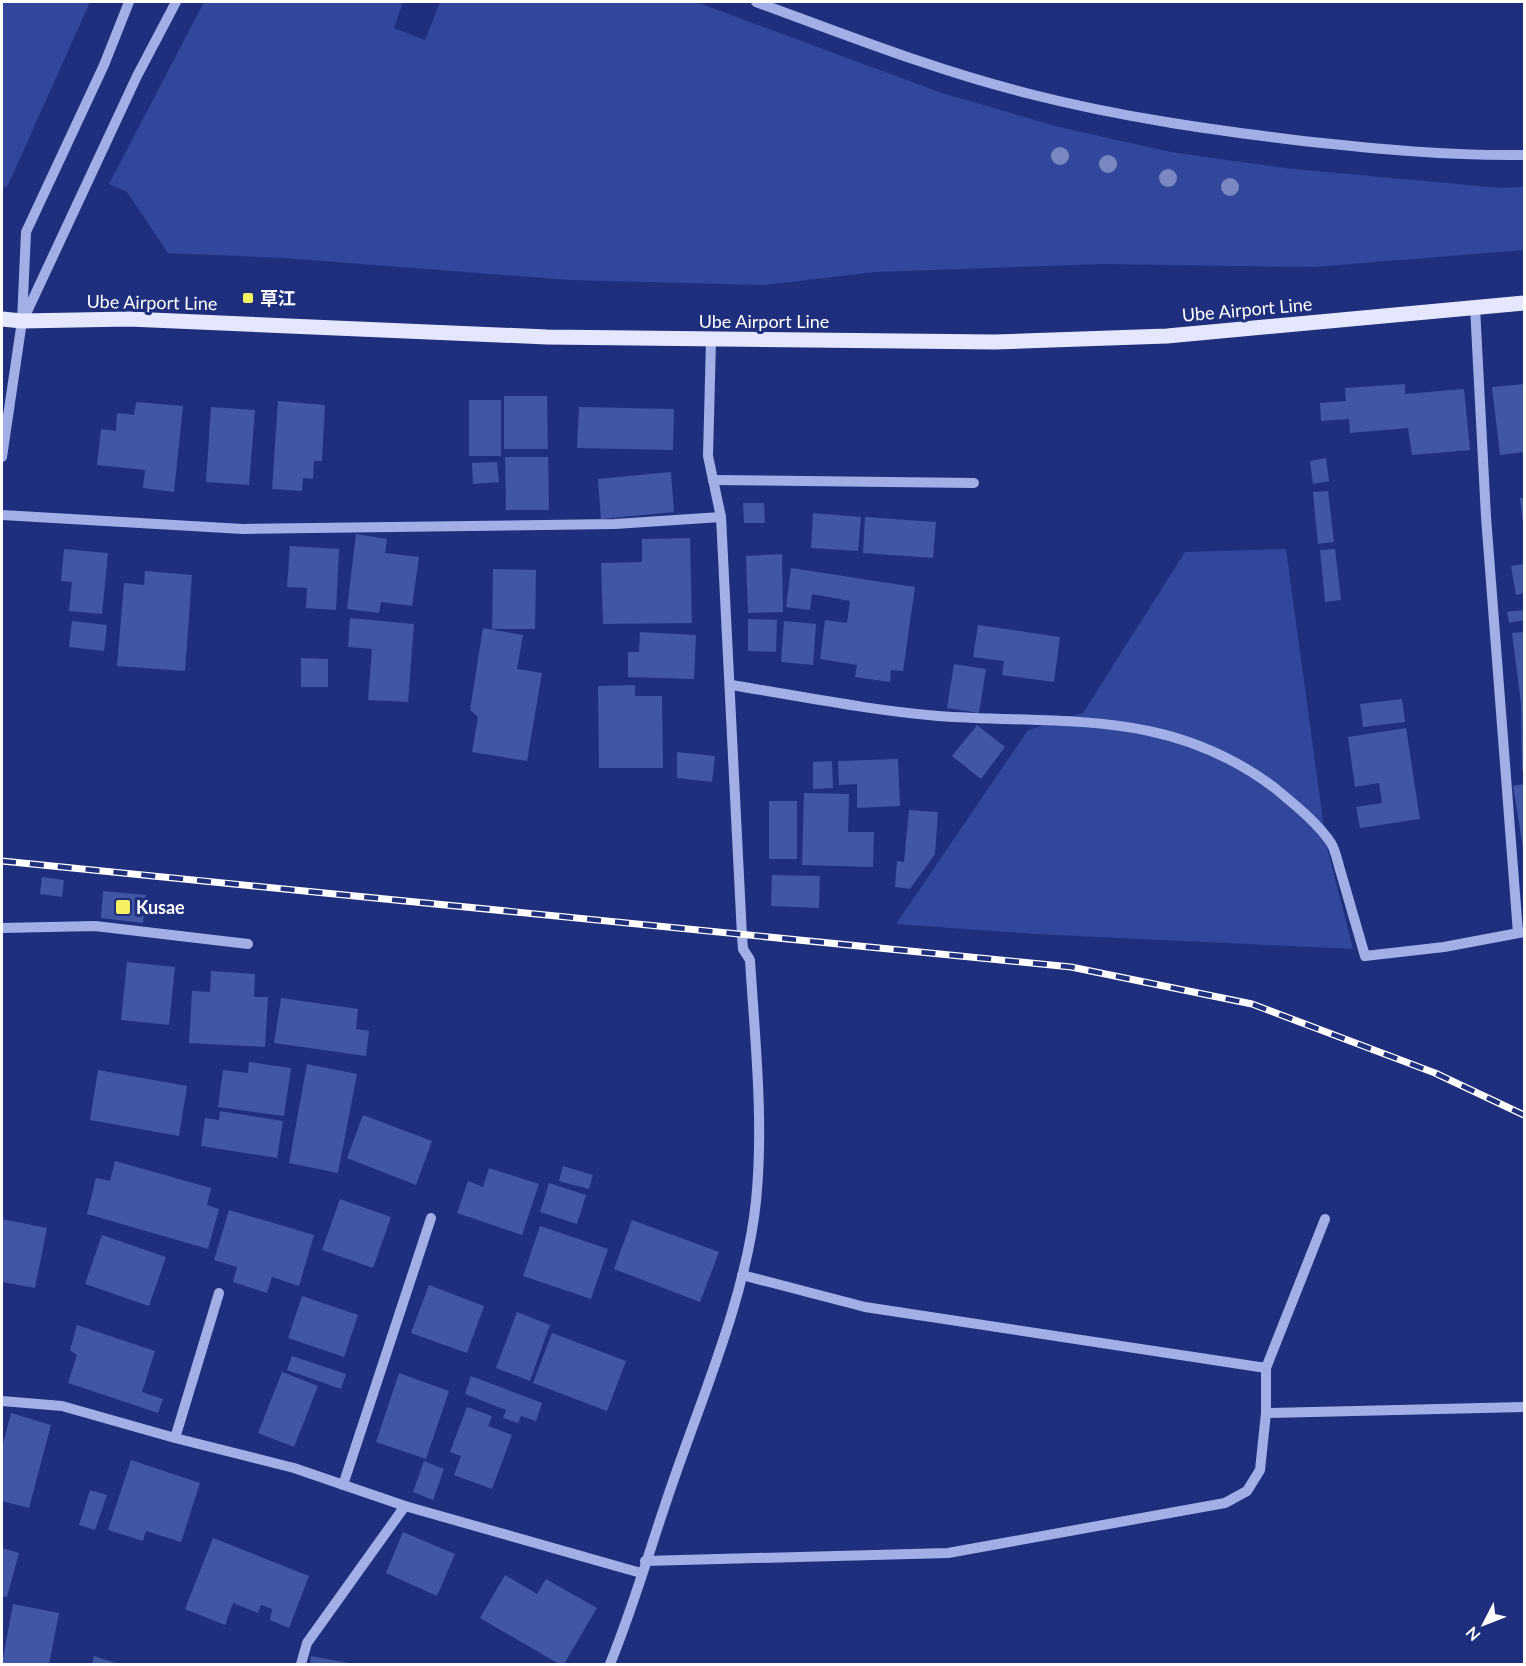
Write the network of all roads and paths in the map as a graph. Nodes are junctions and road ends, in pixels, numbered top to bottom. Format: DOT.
graph roads {
  1 [pos="129,2"];
  2 [pos="176,2"];
  3 [pos="756,2"];
  4 [pos="1524,155"];
  5 [pos="1524,303"];
  6 [pos="1476,307"];
  7 [pos="2,319"];
  8 [pos="22,321"];
  9 [pos="711,341"];
  10 [pos="2,457"];
  11 [pos="713,480"];
  12 [pos="974,483"];
  13 [pos="2,515"];
  14 [pos="721,517"];
  15 [pos="731,685"];
  16 [pos="2,928"];
  17 [pos="1521,933"];
  18 [pos="248,944"];
  19 [pos="431,1218"];
  20 [pos="1325,1219"];
  21 [pos="742,1275"];
  22 [pos="219,1293"];
  23 [pos="1266,1368"];
  24 [pos="2,1401"];
  25 [pos="1524,1407"];
  26 [pos="1266,1413"];
  27 [pos="176,1438"];
  28 [pos="343,1485"];
  29 [pos="405,1506"];
  30 [pos="645,1561"];
  31 [pos="641,1573"];
  32 [pos="301,1665"];
  33 [pos="610,1665"];
  1 -- 8 [label="street"];
  2 -- 8 [label="street"];
  3 -- 4 [label="street"];
  5 -- 6 [label="main road, Ube Airport Line"];
  6 -- 9 [label="main road, Ube Airport Line"];
  6 -- 17 [label="street"];
  7 -- 8 [label="main road, Ube Airport Line"];
  8 -- 9 [label="main road, Ube Airport Line"];
  8 -- 10 [label="street"];
  9 -- 11 [label="street"];
  11 -- 12 [label="street"];
  11 -- 14 [label="street"];
  13 -- 14 [label="street"];
  14 -- 15 [label="street"];
  15 -- 17 [label="street"];
  15 -- 21 [label="street"];
  16 -- 18 [label="street"];
  19 -- 28 [label="street"];
  20 -- 23 [label="street"];
  21 -- 23 [label="street"];
  21 -- 30 [label="street"];
  22 -- 27 [label="street"];
  23 -- 26 [label="street"];
  24 -- 27 [label="street"];
  25 -- 26 [label="street"];
  26 -- 30 [label="street"];
  27 -- 28 [label="street"];
  28 -- 29 [label="street"];
  29 -- 31 [label="street"];
  29 -- 32 [label="street"];
  30 -- 31 [label="street"];
  31 -- 33 [label="street"];
}
